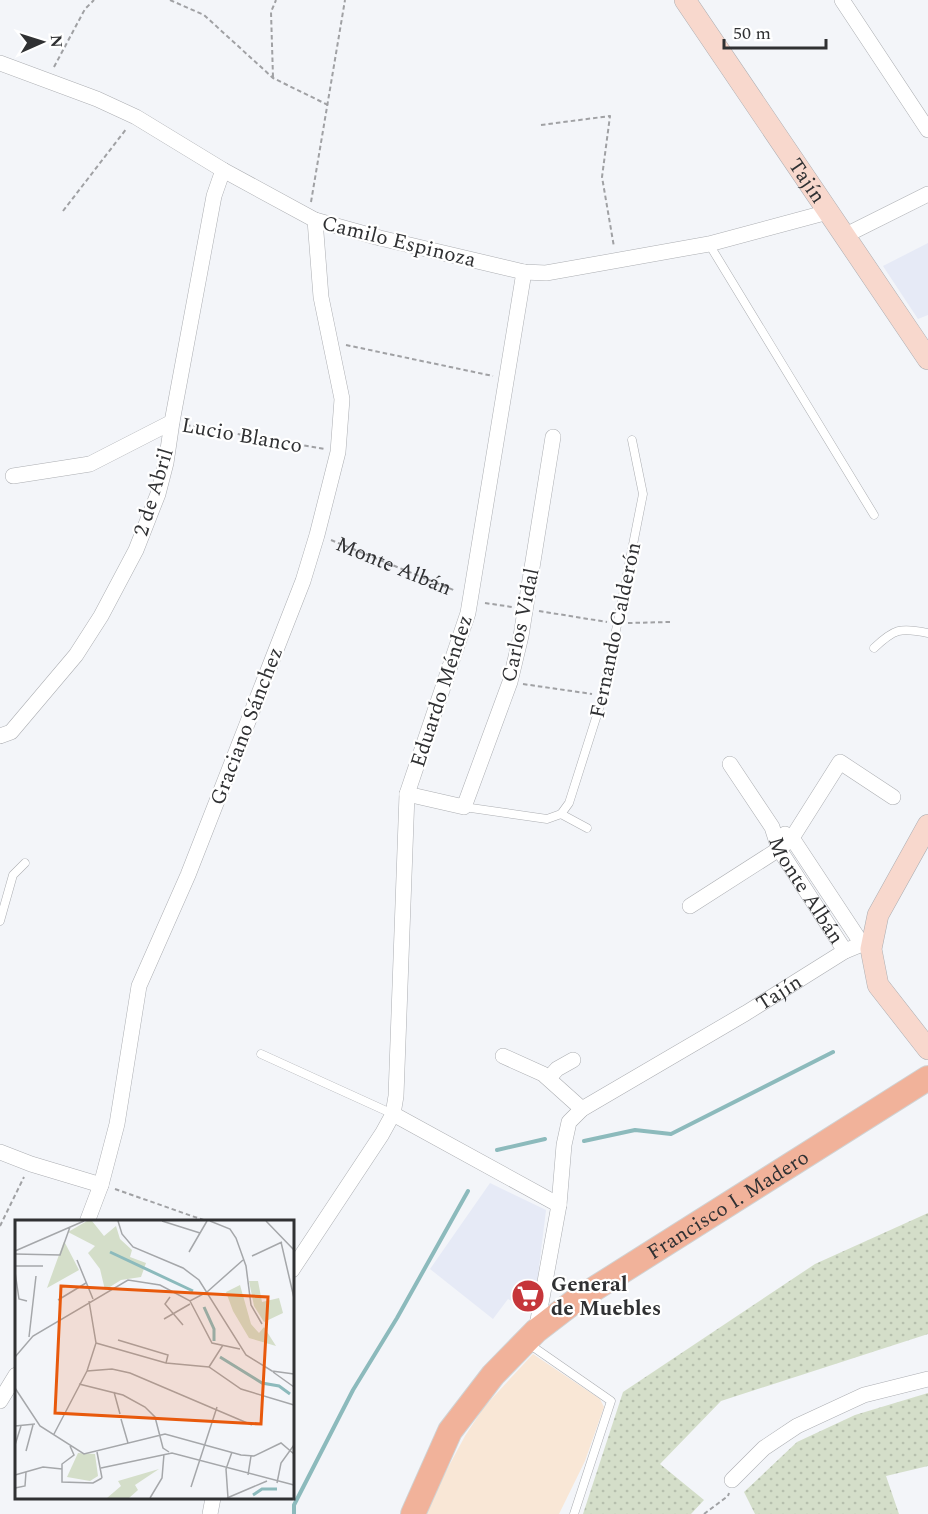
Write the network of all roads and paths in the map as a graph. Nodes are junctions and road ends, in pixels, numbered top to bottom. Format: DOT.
graph roads {
  1 [pos="94,0"];
  2 [pos="170,0"];
  3 [pos="276,0"];
  4 [pos="345,0"];
  5 [pos="685,0"];
  6 [pos="842,0"];
  7 [pos="0,63"];
  8 [pos="273,78"];
  9 [pos="47,80"];
  10 [pos="328,105"];
  11 [pos="136,117"];
  12 [pos="541,125"];
  13 [pos="928,130"];
  14 [pos="223,170"];
  15 [pos="928,194"];
  16 [pos="63,211"];
  17 [pos="828,212"];
  18 [pos="311,218"];
  19 [pos="844,236"];
  20 [pos="709,244"];
  21 [pos="616,262"];
  22 [pos="524,272"];
  23 [pos="332,342"];
  24 [pos="928,359"];
  25 [pos="508,379"];
  26 [pos="171,422"];
  27 [pos="554,436"];
  28 [pos="632,440"];
  29 [pos="338,452"];
  30 [pos="13,476"];
  31 [pos="874,515"];
  32 [pos="317,535"];
  33 [pos="471,599"];
  34 [pos="525,609"];
  35 [pos="670,622"];
  36 [pos="618,624"];
  37 [pos="928,633"];
  38 [pos="874,648"];
  39 [pos="510,682"];
  40 [pos="603,696"];
  41 [pos="0,736"];
  42 [pos="730,764"];
  43 [pos="407,794"];
  44 [pos="893,797"];
  45 [pos="464,807"];
  46 [pos="561,814"];
  47 [pos="928,825"];
  48 [pos="772,827"];
  49 [pos="587,828"];
  50 [pos="792,838"];
  51 [pos="779,849"];
  52 [pos="25,863"];
  53 [pos="826,889"];
  54 [pos="810,897"];
  55 [pos="690,906"];
  56 [pos="0,921"];
  57 [pos="867,946"];
  58 [pos="845,951"];
  59 [pos="928,1049"];
  60 [pos="261,1054"];
  61 [pos="503,1056"];
  62 [pos="573,1060"];
  63 [pos="549,1078"];
  64 [pos="928,1078"];
  65 [pos="582,1109"];
  66 [pos="393,1114"];
  67 [pos="0,1152"];
  68 [pos="31,1164"];
  69 [pos="101,1185"];
  70 [pos="559,1205"];
  71 [pos="87,1220"];
  72 [pos="206,1220"];
  73 [pos="0,1226"];
  74 [pos="294,1264"];
  75 [pos="531,1336"];
  76 [pos="15,1377"];
  77 [pos="928,1379"];
  78 [pos="0,1401"];
  79 [pos="732,1480"];
  80 [pos="213,1499"];
  81 [pos="210,1514"];
  82 [pos="414,1514"];
  83 [pos="574,1514"];
  84 [pos="704,1514"];
  1 -- 9 [label="path"];
  2 -- 8 [label="path"];
  3 -- 8 [label="path"];
  4 -- 10 [label="path"];
  5 -- 17 [label="main road, Tajín"];
  6 -- 13 [label="street"];
  7 -- 9 [label="street, Camilo Espinoza"];
  8 -- 10 [label="path"];
  9 -- 11 [label="street, Camilo Espinoza"];
  10 -- 18 [label="path"];
  11 -- 14 [label="street, Camilo Espinoza"];
  11 -- 16 [label="path"];
  12 -- 21 [label="path"];
  14 -- 18 [label="street, Camilo Espinoza"];
  14 -- 26 [label="street, 2 de Abril"];
  15 -- 19 [label="street"];
  17 -- 19 [label="main road, Tajín"];
  17 -- 20 [label="street, Camilo Espinoza"];
  18 -- 22 [label="street, Camilo Espinoza"];
  18 -- 23 [label="street, Graciano Sánchez"];
  19 -- 24 [label="main road, Tajín"];
  20 -- 21 [label="street, Camilo Espinoza"];
  20 -- 31 [label="lane"];
  21 -- 22 [label="street, Camilo Espinoza"];
  22 -- 25 [label="street, Eduardo Méndez"];
  23 -- 25 [label="path"];
  23 -- 29 [label="street, Graciano Sánchez"];
  25 -- 33 [label="street, Eduardo Méndez"];
  26 -- 29 [label="path, Lucio Blanco"];
  26 -- 30 [label="street, Lucio Blanco"];
  26 -- 41 [label="street, 2 de Abril"];
  27 -- 34 [label="street, Carlos Vidal"];
  28 -- 36 [label="lane, Fernando Calderón"];
  29 -- 32 [label="street, Graciano Sánchez"];
  32 -- 33 [label="path, Monte Albán"];
  32 -- 69 [label="street, Graciano Sánchez"];
  33 -- 34 [label="path, Monte Albán"];
  33 -- 43 [label="street, Eduardo Méndez"];
  34 -- 36 [label="path, Monte Albán"];
  34 -- 39 [label="street, Carlos Vidal"];
  35 -- 36 [label="path, Monte Albán"];
  36 -- 40 [label="lane, Fernando Calderón"];
  37 -- 38 [label="lane"];
  39 -- 40 [label="path"];
  39 -- 45 [label="street, Carlos Vidal"];
  40 -- 46 [label="lane, Fernando Calderón"];
  42 -- 48 [label="street, Monte Albán"];
  43 -- 45 [label="street"];
  43 -- 66 [label="street, Eduardo Méndez"];
  44 -- 50 [label="street"];
  45 -- 46 [label="lane"];
  46 -- 49 [label="lane"];
  47 -- 57 [label="main road"];
  48 -- 50 [label="street, Monte Albán"];
  48 -- 51 [label="street, Monte Albán"];
  50 -- 51 [label="street"];
  50 -- 53 [label="street, Monte Albán"];
  51 -- 54 [label="street, Monte Albán"];
  51 -- 55 [label="street"];
  52 -- 56 [label="lane"];
  53 -- 54 [label="street"];
  53 -- 57 [label="street, Monte Albán"];
  54 -- 58 [label="street, Monte Albán"];
  57 -- 58 [label="street, Tajín"];
  57 -- 59 [label="main road, Monte Albán"];
  58 -- 65 [label="street, Tajín"];
  60 -- 66 [label="lane"];
  61 -- 63 [label="street"];
  62 -- 63 [label="street"];
  63 -- 65 [label="street"];
  64 -- 75 [label="main road, Francisco I. Madero"];
  65 -- 70 [label="street, Tajín"];
  66 -- 70 [label="street"];
  66 -- 74 [label="street, Eduardo Méndez"];
  67 -- 68 [label="street"];
  68 -- 69 [label="street"];
  68 -- 73 [label="path"];
  69 -- 71 [label="street, Graciano Sánchez"];
  69 -- 72 [label="path"];
  70 -- 75 [label="street"];
  75 -- 82 [label="main road, Francisco I. Madero"];
  75 -- 83 [label="lane"];
  76 -- 78 [label="street"];
  77 -- 79 [label="street"];
  79 -- 84 [label="path"];
  80 -- 81 [label="street"];
}
